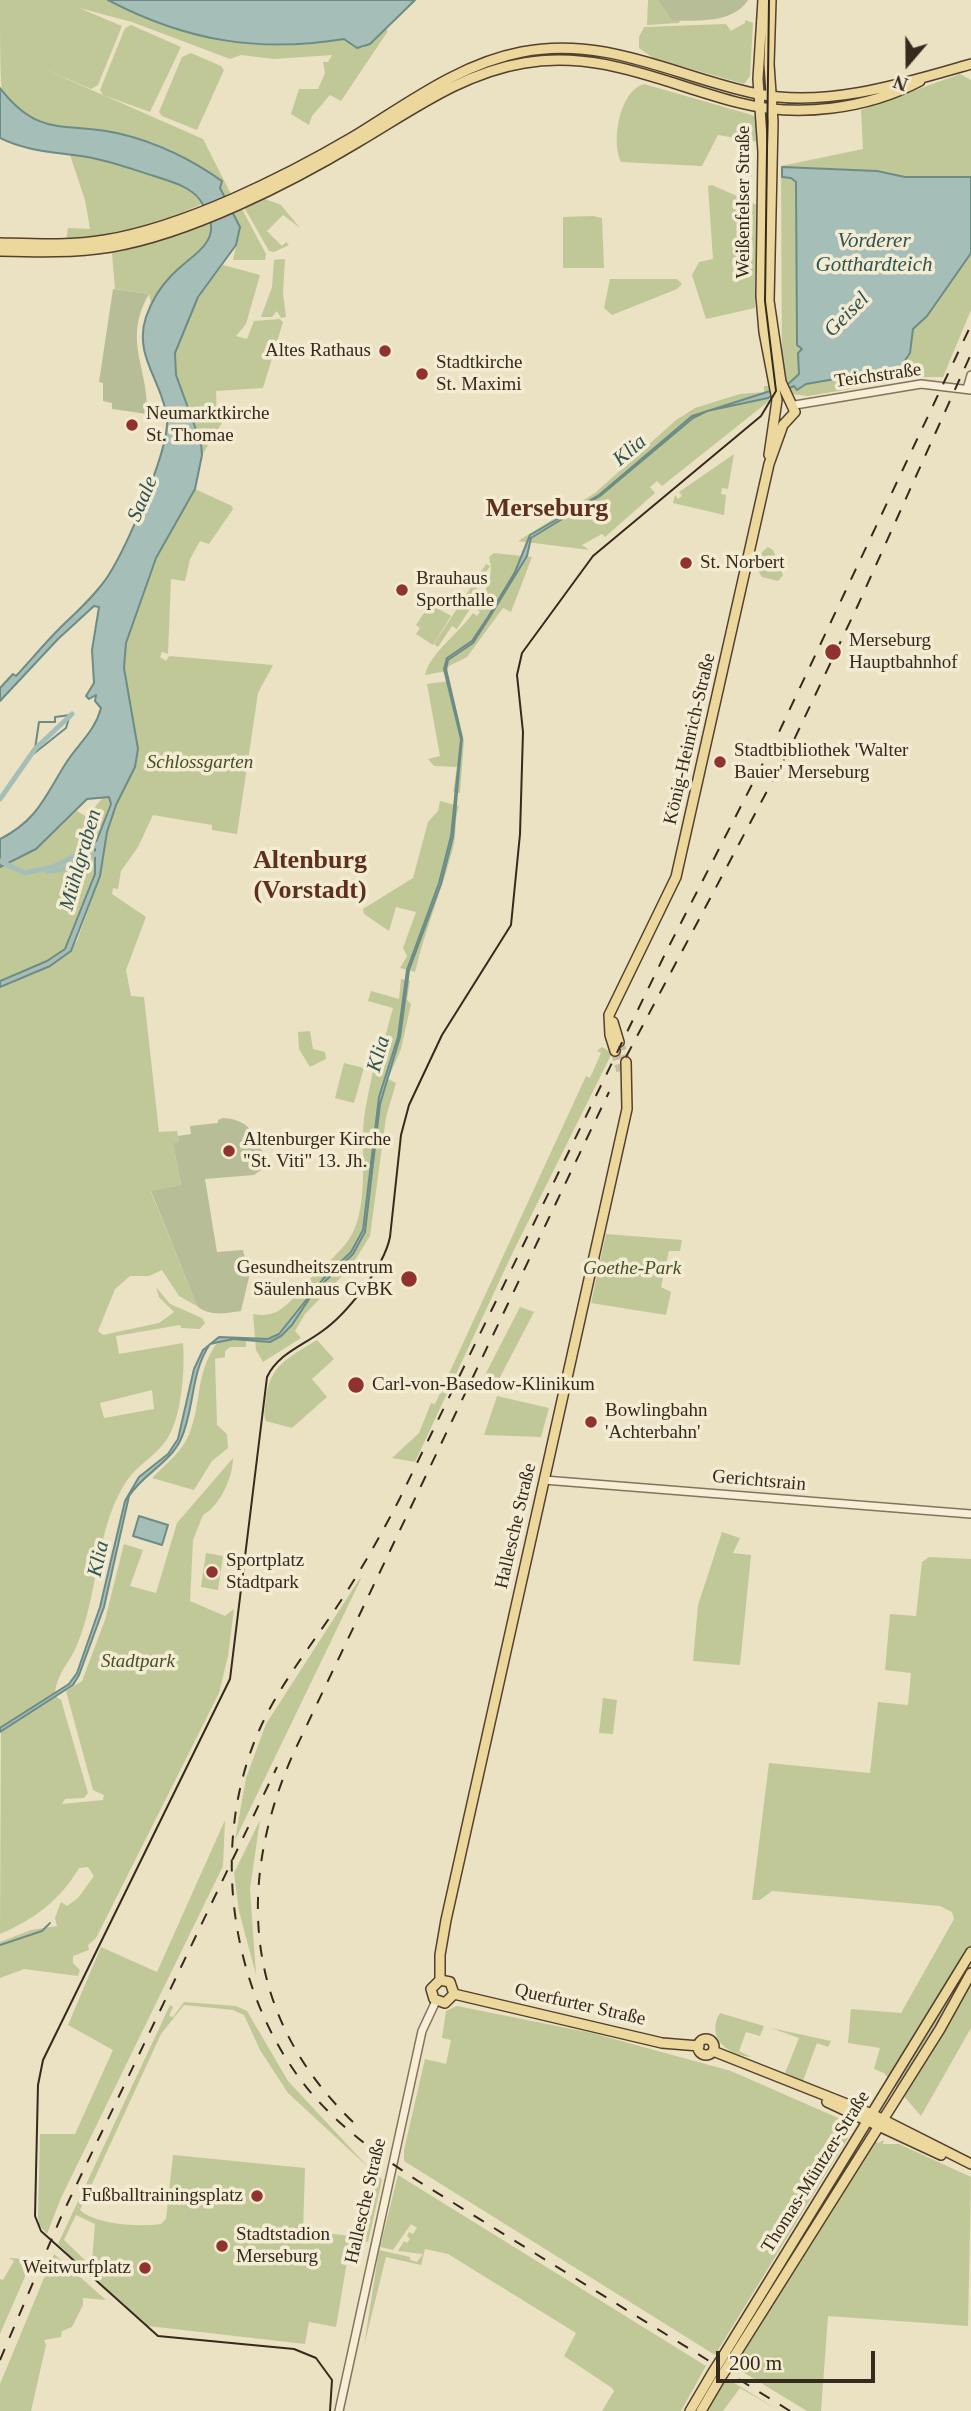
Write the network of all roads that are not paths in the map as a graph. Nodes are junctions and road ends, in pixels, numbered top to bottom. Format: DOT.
graph roads {
  1 [pos="763,0"];
  2 [pos="771,0"];
  3 [pos="971,64"];
  4 [pos="928,77"];
  5 [pos="759,94"];
  6 [pos="771,95"];
  7 [pos="760,107"];
  8 [pos="772,108"];
  9 [pos="247,194"];
  10 [pos="193,218"];
  11 [pos="0,243"];
  12 [pos="0,251"];
  13 [pos="971,375"];
  14 [pos="969,390"];
  15 [pos="791,403"];
  16 [pos="777,404"];
  17 [pos="777,415"];
  18 [pos="786,420"];
  19 [pos="769,464"];
  20 [pos="616,1047"];
  21 [pos="623,1067"];
  22 [pos="544,1480"];
  23 [pos="971,1514"];
  24 [pos="971,1952"];
  25 [pos="971,1973"];
  26 [pos="440,1980"];
  27 [pos="454,1994"];
  28 [pos="436,2001"];
  29 [pos="870,2118"];
  30 [pos="880,2123"];
  31 [pos="971,2167"];
  32 [pos="726,2360"];
  33 [pos="717,2374"];
  34 [pos="339,2411"];
  35 [pos="690,2411"];
  36 [pos="701,2411"];
  1 -- 5 [label="main road, Weißenfelser Straße"];
  2 -- 6 [label="main road, Weißenfelser Straße"];
  3 -- 4 [label="main road"];
  4 -- 6 [label="main road"];
  4 -- 8 [label="main road"];
  5 -- 6 [label="main road"];
  5 -- 7 [label="main road, Weißenfelser Straße"];
  5 -- 9 [label="main road"];
  6 -- 8 [label="main road, Weißenfelser Straße"];
  7 -- 8 [label="main road"];
  7 -- 9 [label="main road"];
  7 -- 16 [label="main road, Weißenfelser Straße"];
  8 -- 15 [label="main road, Weißenfelser Straße"];
  9 -- 10 [label="main road"];
  10 -- 11 [label="main road"];
  10 -- 12 [label="main road"];
  13 -- 14 [label="street"];
  14 -- 15 [label="street, Teichstraße"];
  15 -- 16 [label="main road"];
  15 -- 18 [label="main road, König-Heinrich-Straße"];
  16 -- 17 [label="main road, Weißenfelser Straße"];
  17 -- 18 [label="main road"];
  17 -- 19 [label="main road, König-Heinrich-Straße"];
  18 -- 19 [label="main road, König-Heinrich-Straße"];
  19 -- 20 [label="main road, König-Heinrich-Straße"];
  21 -- 22 [label="main road, Hallesche Straße"];
  22 -- 23 [label="street, Gerichtsrain"];
  22 -- 26 [label="main road, Hallesche Straße"];
  24 -- 29 [label="main road, Thomas-Müntzer-Straße"];
  25 -- 30 [label="main road, Thomas-Müntzer-Straße"];
  26 -- 27 [label="main road"];
  26 -- 28 [label="main road"];
  27 -- 28 [label="main road"];
  27 -- 29 [label="main road, Querfurter Straße"];
  28 -- 34 [label="street, Hallesche Straße"];
  29 -- 30 [label="main road"];
  29 -- 32 [label="main road, Thomas-Müntzer-Straße"];
  30 -- 31 [label="main road"];
  30 -- 32 [label="main road, Thomas-Müntzer-Straße"];
  32 -- 33 [label="main road, Thomas-Müntzer-Straße, bridge"];
  33 -- 35 [label="main road, Thomas-Müntzer-Straße"];
  33 -- 36 [label="main road, Thomas-Müntzer-Straße"];
}
